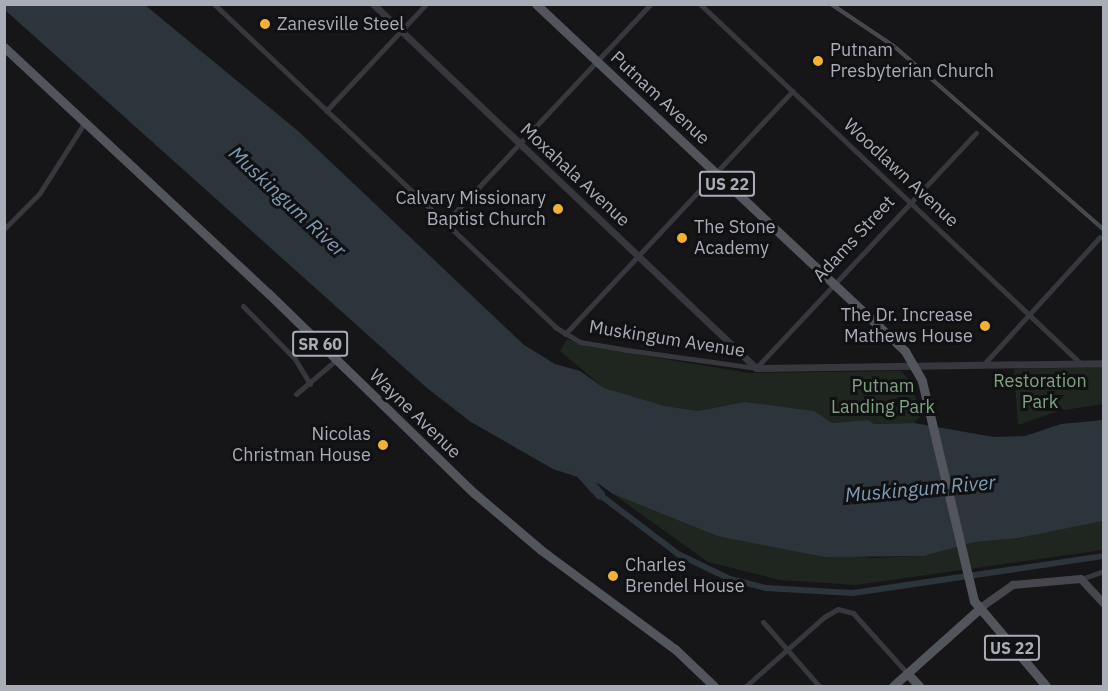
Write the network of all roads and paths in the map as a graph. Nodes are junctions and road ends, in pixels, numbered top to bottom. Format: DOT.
graph roads {
  1 [pos="214,4"];
  2 [pos="372,4"];
  3 [pos="426,4"];
  4 [pos="536,4"];
  5 [pos="651,4"];
  6 [pos="700,4"];
  7 [pos="401,31"];
  8 [pos="4,47"];
  9 [pos="597,62"];
  10 [pos="792,91"];
  11 [pos="326,111"];
  12 [pos="85,122"];
  13 [pos="976,133"];
  14 [pos="519,144"];
  15 [pos="716,173"];
  16 [pos="910,202"];
  17 [pos="445,223"];
  18 [pos="4,229"];
  19 [pos="1100,237"];
  20 [pos="639,255"];
  21 [pos="833,284"];
  22 [pos="243,306"];
  23 [pos="1029,313"];
  24 [pos="565,334"];
  25 [pos="336,360"];
  26 [pos="1080,363"];
  27 [pos="1104,363"];
  28 [pos="982,365"];
  29 [pos="915,366"];
  30 [pos="756,368"];
  31 [pos="310,384"];
  32 [pos="296,394"];
  33 [pos="1104,571"];
  34 [pos="1081,579"];
  35 [pos="1104,604"];
  36 [pos="979,609"];
  37 [pos="763,622"];
  38 [pos="787,650"];
  39 [pos="907,673"];
  40 [pos="714,687"];
  41 [pos="746,687"];
  42 [pos="819,687"];
  43 [pos="893,687"];
  44 [pos="919,687"];
  45 [pos="1046,687"];
  1 -- 11 [label="street, Muskingum Avenue"];
  2 -- 7 [label="street, Moxahala Avenue"];
  3 -- 7 [label="street"];
  4 -- 9 [label="main road, Putnam Avenue / US 22"];
  5 -- 9 [label="street"];
  6 -- 10 [label="street, Woodlawn Avenue"];
  7 -- 11 [label="street"];
  7 -- 14 [label="street, Moxahala Avenue"];
  8 -- 12 [label="main road, Wayne Avenue / SR 60"];
  9 -- 14 [label="street"];
  9 -- 15 [label="main road, Putnam Avenue / US 22"];
  10 -- 15 [label="street"];
  10 -- 16 [label="street, Woodlawn Avenue"];
  11 -- 17 [label="street, Muskingum Avenue"];
  12 -- 18 [label="street"];
  12 -- 25 [label="main road, Wayne Avenue / SR 60"];
  13 -- 16 [label="street, Adams Street"];
  14 -- 17 [label="street"];
  14 -- 20 [label="street, Moxahala Avenue"];
  15 -- 20 [label="street"];
  15 -- 21 [label="main road, Putnam Avenue / US 22"];
  16 -- 21 [label="street, Adams Street"];
  16 -- 23 [label="street, Woodlawn Avenue"];
  17 -- 24 [label="street, Muskingum Avenue"];
  19 -- 23 [label="street"];
  20 -- 24 [label="street"];
  20 -- 30 [label="street, Moxahala Avenue"];
  21 -- 29 [label="main road, Putnam Avenue / US 22"];
  21 -- 30 [label="street, Adams Street"];
  22 -- 31 [label="street"];
  23 -- 26 [label="street, Woodlawn Avenue"];
  23 -- 28 [label="street"];
  24 -- 30 [label="street, Muskingum Avenue"];
  25 -- 31 [label="street"];
  25 -- 40 [label="main road, Wayne Avenue / SR 60"];
  26 -- 27 [label="street, Muskingum Avenue"];
  26 -- 28 [label="street, Muskingum Avenue"];
  28 -- 29 [label="street, Muskingum Avenue"];
  29 -- 30 [label="street, Muskingum Avenue"];
  29 -- 36 [label="main road, Putnam Avenue / US 22"];
  31 -- 32 [label="street"];
  33 -- 34 [label="street"];
  34 -- 35 [label="main road"];
  34 -- 36 [label="main road"];
  36 -- 39 [label="main road, US 22"];
  36 -- 45 [label="main road, US 22"];
  37 -- 38 [label="street"];
  38 -- 39 [label="street"];
  38 -- 41 [label="street"];
  38 -- 42 [label="street"];
  39 -- 43 [label="main road"];
  39 -- 44 [label="main road"];
}
